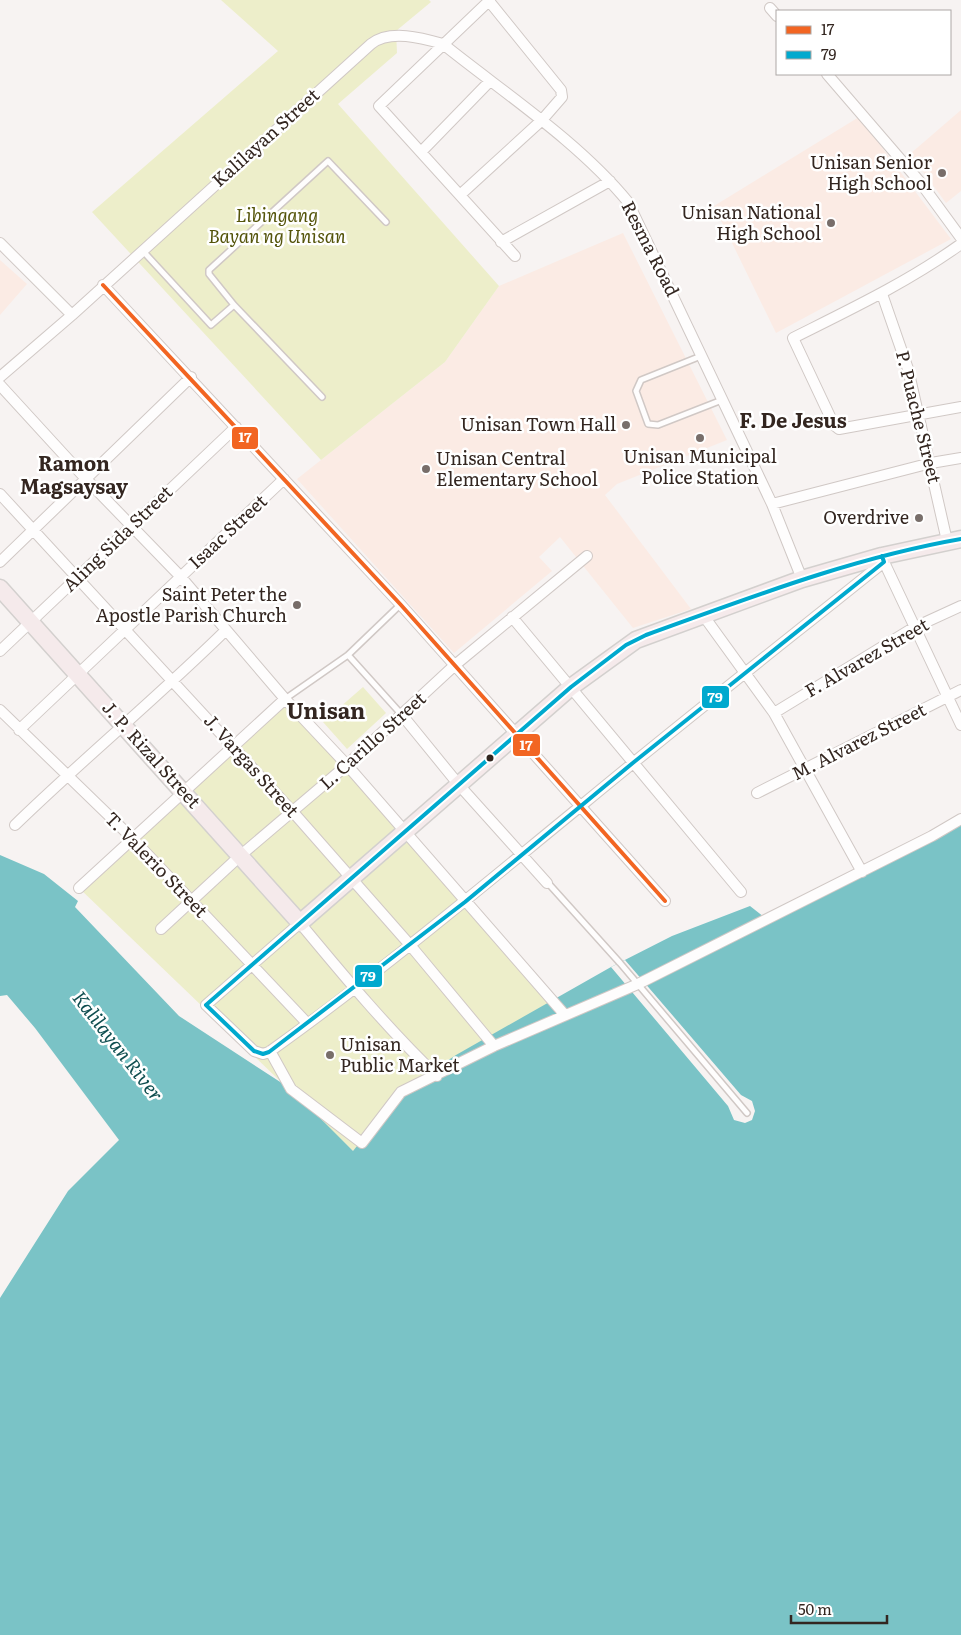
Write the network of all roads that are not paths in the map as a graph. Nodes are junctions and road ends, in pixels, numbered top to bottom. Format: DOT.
graph roads {
  1 [pos="489,0"];
  2 [pos="376,40"];
  3 [pos="443,44"];
  4 [pos="828,75"];
  5 [pos="490,81"];
  6 [pos="542,120"];
  7 [pos="421,152"];
  8 [pos="610,181"];
  9 [pos="460,195"];
  10 [pos="386,222"];
  11 [pos="961,238"];
  12 [pos="501,242"];
  13 [pos="0,243"];
  14 [pos="961,244"];
  15 [pos="142,250"];
  16 [pos="515,256"];
  17 [pos="103,285"];
  18 [pos="882,294"];
  19 [pos="234,305"];
  20 [pos="72,315"];
  21 [pos="702,356"];
  22 [pos="0,377"];
  23 [pos="191,377"];
  24 [pos="0,385"];
  25 [pos="322,397"];
  26 [pos="722,400"];
  27 [pos="961,407"];
  28 [pos="919,415"];
  29 [pos="236,427"];
  30 [pos="961,458"];
  31 [pos="931,463"];
  32 [pos="284,479"];
  33 [pos="87,480"];
  34 [pos="0,494"];
  35 [pos="772,504"];
  36 [pos="133,526"];
  37 [pos="33,530"];
  38 [pos="954,540"];
  39 [pos="587,556"];
  40 [pos="883,559"];
  41 [pos="0,562"];
  42 [pos="180,576"];
  43 [pos="78,579"];
  44 [pos="802,579"];
  45 [pos="0,588"];
  46 [pos="400,605"];
  47 [pos="961,606"];
  48 [pos="703,615"];
  49 [pos="512,616"];
  50 [pos="31,622"];
  51 [pos="913,628"];
  52 [pos="126,630"];
  53 [pos="226,630"];
  54 [pos="0,651"];
  55 [pos="348,655"];
  56 [pos="456,665"];
  57 [pos="746,673"];
  58 [pos="78,676"];
  59 [pos="174,681"];
  60 [pos="570,687"];
  61 [pos="961,690"];
  62 [pos="946,697"];
  63 [pos="285,699"];
  64 [pos="0,710"];
  65 [pos="774,713"];
  66 [pos="402,715"];
  67 [pos="124,725"];
  68 [pos="961,725"];
  69 [pos="19,730"];
  70 [pos="518,734"];
  71 [pos="234,748"];
  72 [pos="634,762"];
  73 [pos="346,765"];
  74 [pos="806,769"];
  75 [pos="67,775"];
  76 [pos="459,785"];
  77 [pos="184,792"];
  78 [pos="757,793"];
  79 [pos="580,806"];
  80 [pos="293,812"];
  81 [pos="961,819"];
  82 [pos="15,825"];
  83 [pos="403,832"];
  84 [pos="133,839"];
  85 [pos="241,855"];
  86 [pos="523,855"];
  87 [pos="862,872"];
  88 [pos="350,878"];
  89 [pos="547,883"];
  90 [pos="79,888"];
  91 [pos="741,892"];
  92 [pos="190,901"];
  93 [pos="465,902"];
  94 [pos="665,902"];
  95 [pos="300,923"];
  96 [pos="161,929"];
  97 [pos="410,945"];
  98 [pos="252,965"];
  99 [pos="638,984"];
  100 [pos="354,988"];
  101 [pos="565,1015"];
  102 [pos="307,1023"];
  103 [pos="494,1046"];
  104 [pos="267,1053"];
  105 [pos="437,1076"];
  106 [pos="747,1114"];
  1 -- 3 [label="street"];
  1 -- 6 [label="street"];
  2 -- 3 [label="street, Resma Road"];
  2 -- 15 [label="street, Kalilayan Street"];
  3 -- 5 [label="street, Resma Road"];
  3 -- 7 [label="street"];
  4 -- 11 [label="street"];
  5 -- 6 [label="street, Resma Road"];
  5 -- 7 [label="street"];
  6 -- 8 [label="street, Resma Road"];
  6 -- 9 [label="street"];
  7 -- 9 [label="street"];
  8 -- 12 [label="street"];
  8 -- 21 [label="street, Resma Road"];
  9 -- 12 [label="street"];
  10 -- 19 [label="lane"];
  12 -- 16 [label="street"];
  13 -- 20 [label="street"];
  14 -- 18 [label="street"];
  15 -- 17 [label="street, Kalilayan Street"];
  15 -- 19 [label="lane"];
  17 -- 20 [label="street, Kalilayan Street"];
  17 -- 23 [label="street"];
  18 -- 28 [label="street, P. Puache Street"];
  18 -- 28 [label="street"];
  19 -- 25 [label="lane"];
  20 -- 22 [label="street, Kalilayan Street"];
  21 -- 26 [label="street, Resma Road"];
  21 -- 26 [label="lane"];
  23 -- 29 [label="street"];
  23 -- 33 [label="street"];
  24 -- 33 [label="street"];
  26 -- 35 [label="street, Resma Road"];
  27 -- 28 [label="street"];
  28 -- 31 [label="street, P. Puache Street"];
  29 -- 32 [label="street"];
  29 -- 36 [label="street, Aling Sida Street"];
  30 -- 31 [label="street"];
  31 -- 35 [label="street"];
  31 -- 38 [label="street, P. Puache Street"];
  32 -- 42 [label="street, Isaac Street"];
  32 -- 46 [label="street"];
  33 -- 36 [label="street"];
  33 -- 37 [label="street"];
  34 -- 37 [label="street, J. Vargas Street"];
  35 -- 44 [label="street, Resma Road"];
  36 -- 42 [label="street"];
  36 -- 43 [label="street, Aling Sida Street"];
  37 -- 41 [label="street"];
  37 -- 43 [label="street, J. Vargas Street"];
  38 -- 40 [label="main road"];
  39 -- 49 [label="street, L. Carillo Street"];
  40 -- 44 [label="main road"];
  40 -- 51 [label="street"];
  40 -- 57 [label="street"];
  42 -- 52 [label="street, Isaac Street"];
  42 -- 53 [label="street"];
  43 -- 50 [label="street, Aling Sida Street"];
  43 -- 52 [label="street, J. Vargas Street"];
  44 -- 48 [label="main road"];
  45 -- 50 [label="main road, J. P. Rizal Street"];
  46 -- 55 [label="lane"];
  46 -- 56 [label="street"];
  47 -- 51 [label="street, F. Alvarez Street"];
  48 -- 57 [label="street"];
  48 -- 60 [label="main road"];
  49 -- 56 [label="street, L. Carillo Street"];
  49 -- 60 [label="street"];
  50 -- 54 [label="street, Aling Sida Street"];
  50 -- 58 [label="main road, J. P. Rizal Street"];
  51 -- 62 [label="street"];
  51 -- 65 [label="street, F. Alvarez Street"];
  52 -- 58 [label="street, Isaac Street"];
  52 -- 59 [label="street, J. Vargas Street"];
  53 -- 59 [label="street"];
  53 -- 63 [label="street"];
  55 -- 63 [label="lane"];
  55 -- 66 [label="lane"];
  56 -- 66 [label="street, L. Carillo Street"];
  56 -- 70 [label="street"];
  57 -- 65 [label="street"];
  57 -- 72 [label="street"];
  58 -- 67 [label="main road, J. P. Rizal Street"];
  58 -- 69 [label="street, Isaac Street"];
  59 -- 67 [label="street"];
  59 -- 71 [label="street, J. Vargas Street"];
  60 -- 70 [label="main road"];
  60 -- 72 [label="street"];
  61 -- 62 [label="street, M. Alvarez Street"];
  62 -- 68 [label="street"];
  62 -- 74 [label="street, M. Alvarez Street"];
  63 -- 71 [label="street"];
  63 -- 73 [label="street"];
  64 -- 69 [label="street, T. Valerio Street"];
  65 -- 74 [label="street"];
  66 -- 73 [label="street, L. Carillo Street"];
  66 -- 76 [label="street"];
  67 -- 75 [label="street"];
  67 -- 77 [label="main road, J. P. Rizal Street"];
  69 -- 75 [label="street, T. Valerio Street"];
  70 -- 76 [label="main road"];
  70 -- 79 [label="street"];
  71 -- 77 [label="street"];
  71 -- 80 [label="street, J. Vargas Street"];
  72 -- 79 [label="street"];
  72 -- 91 [label="street"];
  73 -- 80 [label="street, L. Carillo Street"];
  73 -- 83 [label="street"];
  74 -- 78 [label="street, M. Alvarez Street"];
  74 -- 87 [label="street"];
  75 -- 82 [label="street"];
  75 -- 84 [label="street, T. Valerio Street"];
  76 -- 83 [label="main road"];
  76 -- 86 [label="street"];
  77 -- 84 [label="street"];
  77 -- 85 [label="main road, J. P. Rizal Street"];
  79 -- 86 [label="street"];
  79 -- 94 [label="street"];
  80 -- 85 [label="street, L. Carillo Street"];
  80 -- 88 [label="street, J. Vargas Street"];
  81 -- 87 [label="street"];
  83 -- 88 [label="main road"];
  83 -- 93 [label="street"];
  84 -- 90 [label="street"];
  84 -- 92 [label="street, T. Valerio Street"];
  85 -- 92 [label="street, L. Carillo Street"];
  85 -- 95 [label="main road, J. P. Rizal Street"];
  86 -- 89 [label="street"];
  86 -- 93 [label="street"];
  87 -- 99 [label="street"];
  88 -- 95 [label="main road"];
  88 -- 97 [label="street, J. Vargas Street"];
  89 -- 99 [label="lane"];
  92 -- 96 [label="street, L. Carillo Street"];
  92 -- 98 [label="street, T. Valerio Street"];
  93 -- 97 [label="street"];
  93 -- 101 [label="street"];
  95 -- 98 [label="street"];
  95 -- 100 [label="street"];
  97 -- 100 [label="street"];
  97 -- 103 [label="street, J. Vargas Street"];
  98 -- 102 [label="street, T. Valerio Street"];
  98 -- 104 [label="street"];
  99 -- 101 [label="street"];
  99 -- 106 [label="lane"];
  100 -- 102 [label="street"];
  100 -- 105 [label="street"];
  101 -- 103 [label="street"];
  102 -- 104 [label="street"];
  103 -- 105 [label="street"];
  104 -- 105 [label="street"];
}
